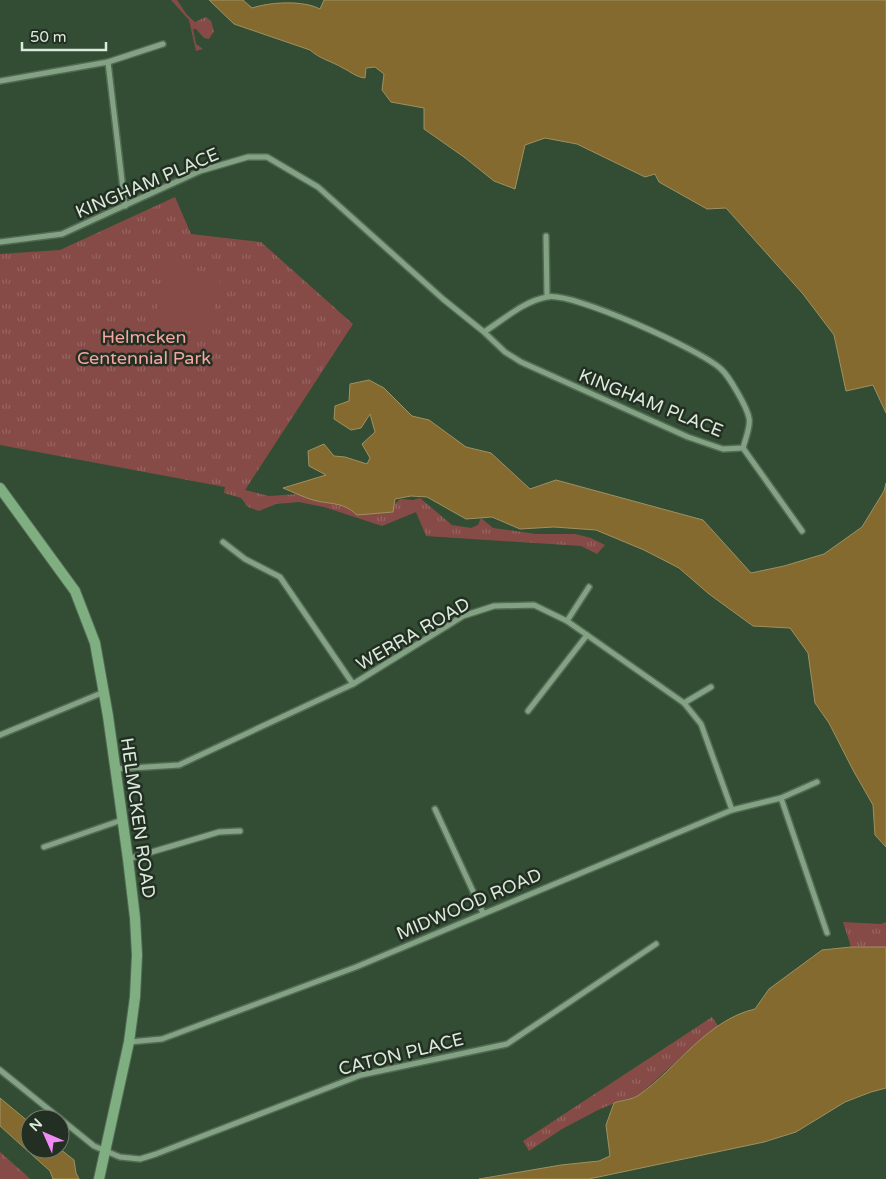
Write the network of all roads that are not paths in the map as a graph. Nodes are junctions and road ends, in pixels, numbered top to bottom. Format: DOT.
graph roads {
  1 [pos="163,44"];
  2 [pos="108,62"];
  3 [pos="0,81"];
  4 [pos="125,206"];
  5 [pos="546,236"];
  6 [pos="0,242"];
  7 [pos="547,296"];
  8 [pos="484,332"];
  9 [pos="743,448"];
  10 [pos="0,488"];
  11 [pos="802,531"];
  12 [pos="223,542"];
  13 [pos="589,588"];
  14 [pos="567,621"];
  15 [pos="586,634"];
  16 [pos="353,684"];
  17 [pos="711,686"];
  18 [pos="104,692"];
  19 [pos="684,704"];
  20 [pos="528,711"];
  21 [pos="0,735"];
  22 [pos="115,769"];
  23 [pos="817,782"];
  24 [pos="781,798"];
  25 [pos="435,809"];
  26 [pos="732,810"];
  27 [pos="123,820"];
  28 [pos="240,831"];
  29 [pos="44,847"];
  30 [pos="128,859"];
  31 [pos="483,913"];
  32 [pos="827,933"];
  33 [pos="656,944"];
  34 [pos="129,1042"];
  35 [pos="0,1070"];
  36 [pos="106,1152"];
  37 [pos="99,1179"];
  1 -- 2 [label="street"];
  2 -- 3 [label="street"];
  2 -- 4 [label="street"];
  4 -- 6 [label="street, KINGHAM PLACE"];
  4 -- 8 [label="street, KINGHAM PLACE"];
  5 -- 7 [label="street"];
  7 -- 8 [label="street"];
  7 -- 9 [label="street, KINGHAM PLACE"];
  8 -- 9 [label="street, KINGHAM PLACE"];
  9 -- 11 [label="street"];
  10 -- 18 [label="main road, HELMCKEN ROAD"];
  12 -- 16 [label="street"];
  13 -- 14 [label="street"];
  14 -- 15 [label="street, WERRA ROAD"];
  14 -- 16 [label="street, WERRA ROAD"];
  15 -- 19 [label="street, WERRA ROAD"];
  15 -- 20 [label="street"];
  16 -- 22 [label="street, WERRA ROAD"];
  17 -- 19 [label="street"];
  18 -- 21 [label="street"];
  18 -- 22 [label="main road, HELMCKEN ROAD"];
  19 -- 26 [label="street, WERRA ROAD"];
  22 -- 27 [label="main road, HELMCKEN ROAD"];
  23 -- 24 [label="street, MIDWOOD ROAD"];
  24 -- 26 [label="street, MIDWOOD ROAD"];
  24 -- 32 [label="street"];
  25 -- 31 [label="street"];
  26 -- 31 [label="street, MIDWOOD ROAD"];
  27 -- 29 [label="street"];
  27 -- 30 [label="main road, HELMCKEN ROAD"];
  28 -- 30 [label="street"];
  30 -- 34 [label="main road, HELMCKEN ROAD"];
  31 -- 34 [label="street, MIDWOOD ROAD"];
  33 -- 36 [label="street, CATON PLACE"];
  34 -- 36 [label="main road, HELMCKEN ROAD"];
  35 -- 36 [label="street, CATON PLACE"];
  36 -- 37 [label="main road, HELMCKEN ROAD"];
}
